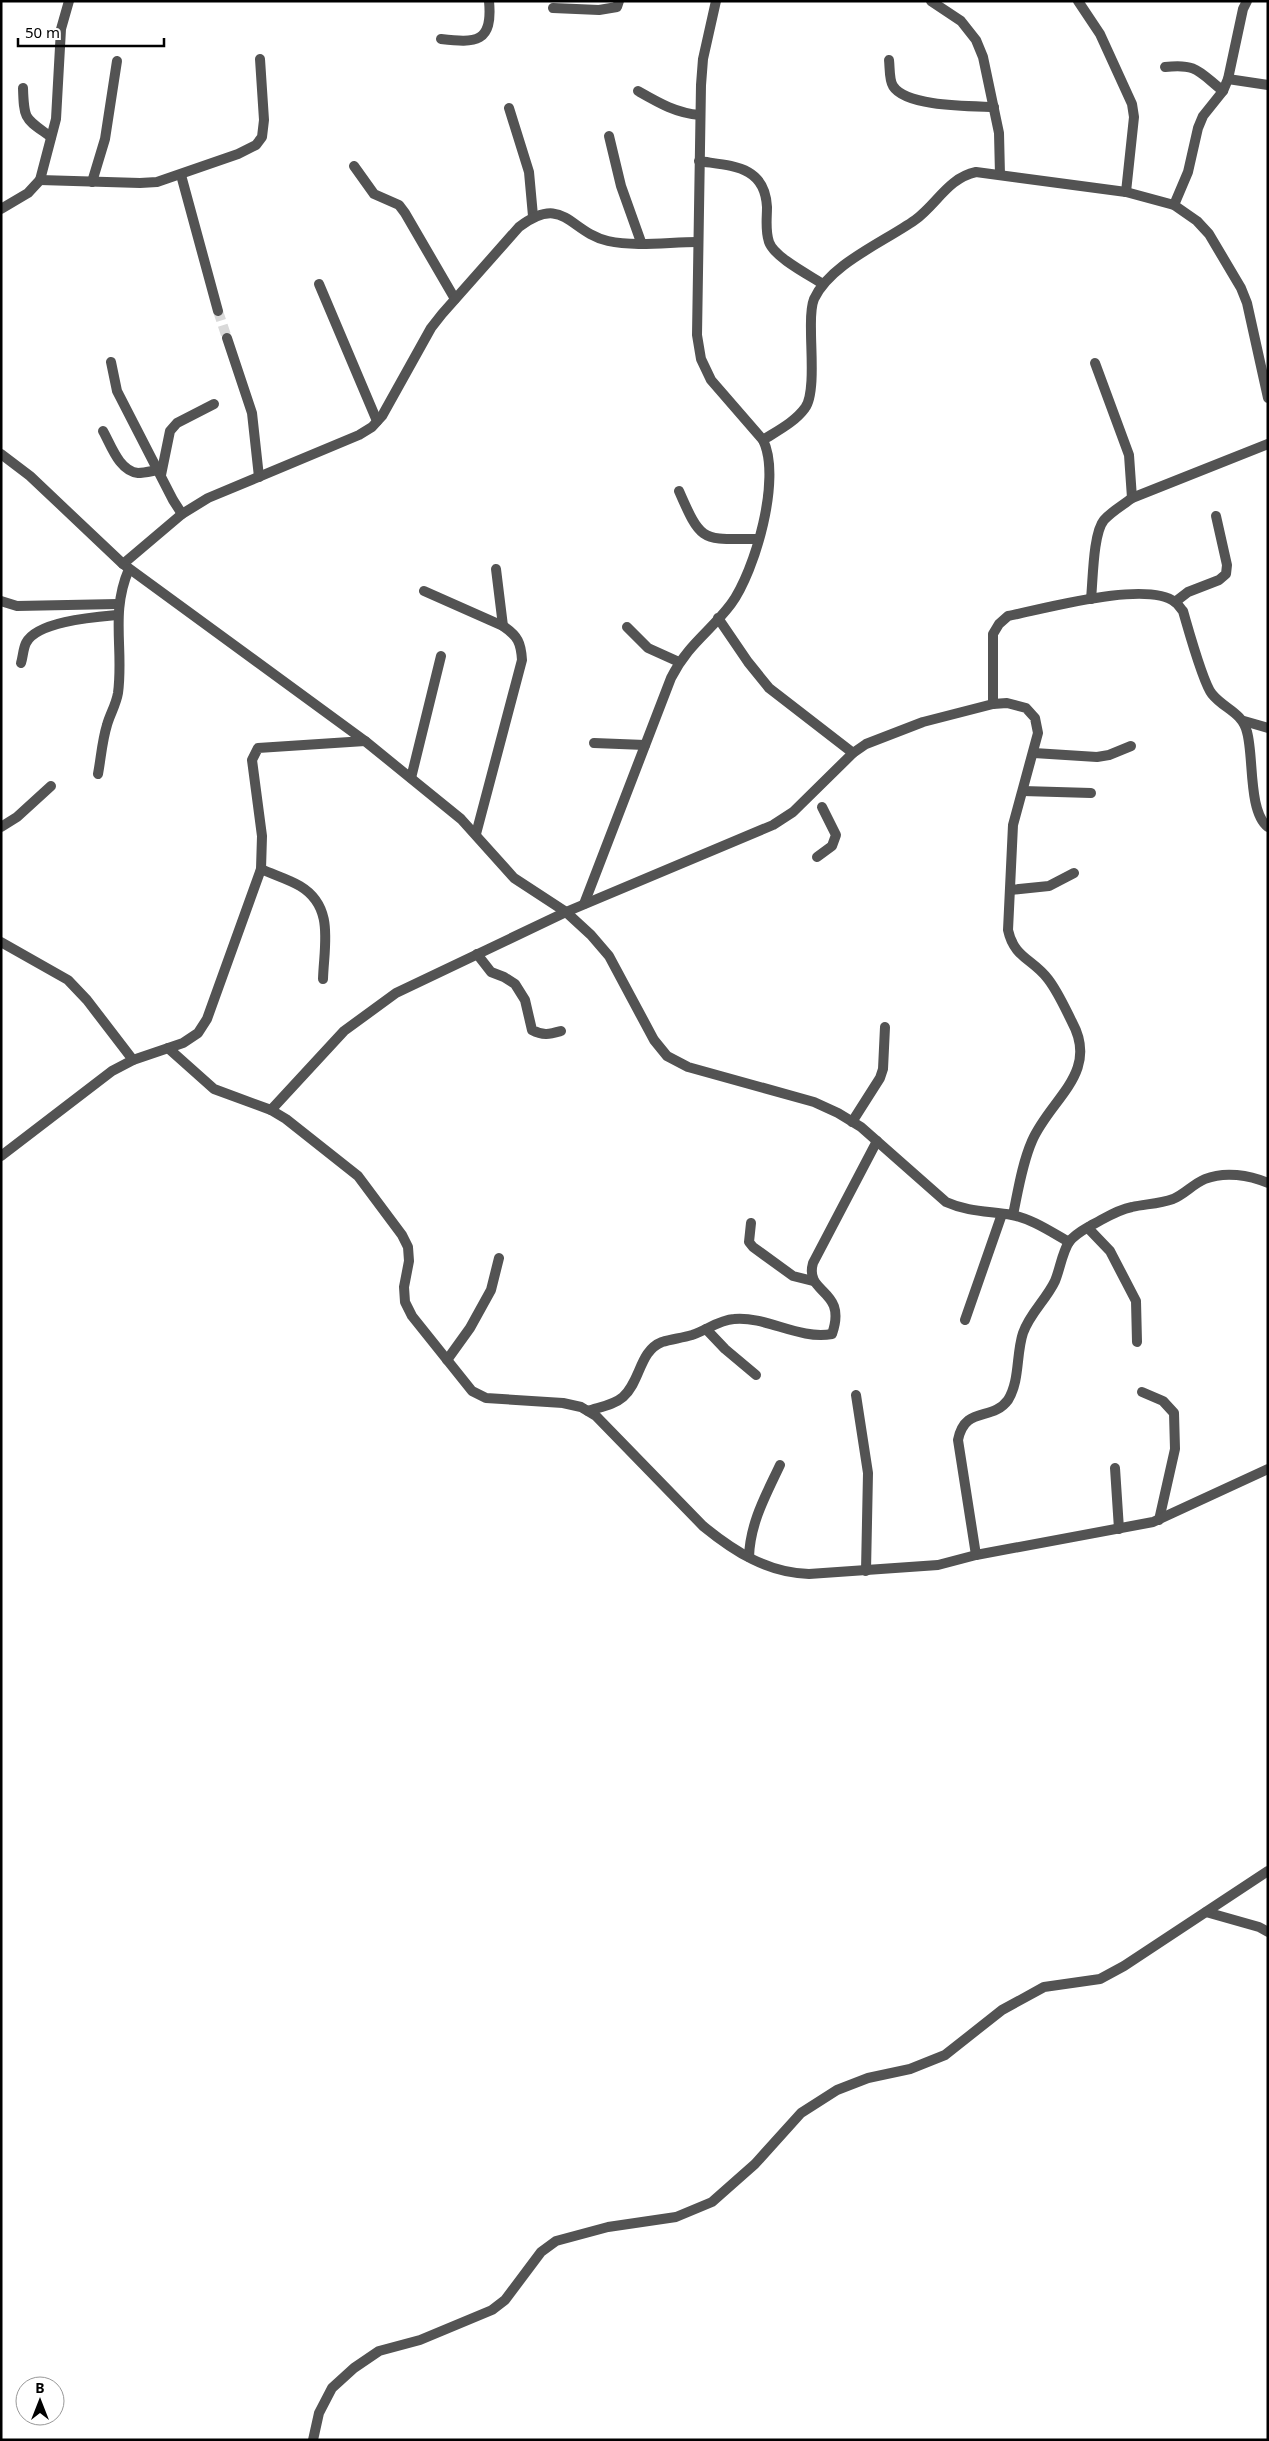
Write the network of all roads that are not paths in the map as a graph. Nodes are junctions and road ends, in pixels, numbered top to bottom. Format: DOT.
graph roads {
  1 [pos="69,1"];
  2 [pos="489,1"];
  3 [pos="619,1"];
  4 [pos="716,1"];
  5 [pos="931,1"];
  6 [pos="1078,1"];
  7 [pos="1248,1"];
  8 [pos="553,8"];
  9 [pos="441,39"];
  10 [pos="260,59"];
  11 [pos="889,60"];
  12 [pos="117,61"];
  13 [pos="1165,67"];
  14 [pos="1228,79"];
  15 [pos="1268,85"];
  16 [pos="23,88"];
  17 [pos="638,91"];
  18 [pos="1223,91"];
  19 [pos="509,108"];
  20 [pos="994,108"];
  21 [pos="700,115"];
  22 [pos="609,136"];
  23 [pos="51,137"];
  24 [pos="699,161"];
  25 [pos="354,166"];
  26 [pos="181,175"];
  27 [pos="1000,175"];
  28 [pos="40,180"];
  29 [pos="92,182"];
  30 [pos="1126,192"];
  31 [pos="1174,205"];
  32 [pos="1,209"];
  33 [pos="533,216"];
  34 [pos="641,242"];
  35 [pos="697,242"];
  36 [pos="319,284"];
  37 [pos="823,284"];
  38 [pos="455,299"];
  39 [pos="218,311"];
  40 [pos="227,338"];
  41 [pos="111,362"];
  42 [pos="1095,363"];
  43 [pos="1268,398"];
  44 [pos="214,404"];
  45 [pos="377,421"];
  46 [pos="103,431"];
  47 [pos="763,440"];
  48 [pos="1268,444"];
  49 [pos="1,454"];
  50 [pos="159,472"];
  51 [pos="259,477"];
  52 [pos="679,491"];
  53 [pos="1132,498"];
  54 [pos="182,514"];
  55 [pos="1216,516"];
  56 [pos="758,539"];
  57 [pos="126,567"];
  58 [pos="496,570"];
  59 [pos="424,591"];
  60 [pos="1091,599"];
  61 [pos="1,601"];
  62 [pos="1175,602"];
  63 [pos="118,610"];
  64 [pos="718,618"];
  65 [pos="503,626"];
  66 [pos="627,626"];
  67 [pos="441,656"];
  68 [pos="21,662"];
  69 [pos="679,662"];
  70 [pos="993,704"];
  71 [pos="1244,721"];
  72 [pos="1268,728"];
  73 [pos="364,741"];
  74 [pos="594,743"];
  75 [pos="645,745"];
  76 [pos="1131,746"];
  77 [pos="853,753"];
  78 [pos="1034,753"];
  79 [pos="98,774"];
  80 [pos="411,778"];
  81 [pos="51,786"];
  82 [pos="1023,791"];
  83 [pos="1091,793"];
  84 [pos="817,800"];
  85 [pos="1,827"];
  86 [pos="1268,827"];
  87 [pos="476,834"];
  88 [pos="817,857"];
  89 [pos="261,869"];
  90 [pos="1074,873"];
  91 [pos="1010,890"];
  92 [pos="584,904"];
  93 [pos="566,912"];
  94 [pos="1,942"];
  95 [pos="478,954"];
  96 [pos="323,979"];
  97 [pos="885,1027"];
  98 [pos="561,1030"];
  99 [pos="168,1048"];
  100 [pos="133,1060"];
  101 [pos="271,1110"];
  102 [pos="852,1122"];
  103 [pos="876,1141"];
  104 [pos="1,1156"];
  105 [pos="1268,1184"];
  106 [pos="1007,1214"];
  107 [pos="751,1223"];
  108 [pos="1088,1228"];
  109 [pos="1069,1242"];
  110 [pos="499,1258"];
  111 [pos="813,1281"];
  112 [pos="965,1320"];
  113 [pos="706,1329"];
  114 [pos="1137,1342"];
  115 [pos="447,1360"];
  116 [pos="756,1375"];
  117 [pos="1142,1392"];
  118 [pos="856,1395"];
  119 [pos="588,1411"];
  120 [pos="780,1465"];
  121 [pos="1116,1468"];
  122 [pos="1268,1470"];
  123 [pos="1159,1520"];
  124 [pos="1118,1528"];
  125 [pos="976,1555"];
  126 [pos="749,1557"];
  127 [pos="866,1571"];
  128 [pos="1268,1871"];
  129 [pos="1206,1912"];
  130 [pos="1268,1932"];
  131 [pos="313,2440"];
  1 -- 23 [label="street"];
  2 -- 9 [label="street"];
  3 -- 8 [label="street"];
  4 -- 21 [label="street"];
  5 -- 20 [label="street"];
  6 -- 30 [label="street"];
  7 -- 14 [label="street"];
  10 -- 26 [label="street"];
  11 -- 20 [label="street"];
  12 -- 29 [label="street"];
  13 -- 18 [label="street"];
  14 -- 15 [label="street"];
  14 -- 18 [label="street"];
  16 -- 23 [label="street"];
  17 -- 21 [label="street"];
  18 -- 31 [label="street"];
  19 -- 33 [label="street"];
  20 -- 27 [label="street"];
  21 -- 24 [label="street"];
  22 -- 34 [label="street"];
  23 -- 28 [label="street"];
  24 -- 35 [label="street"];
  24 -- 37 [label="street"];
  25 -- 38 [label="street"];
  26 -- 29 [label="street"];
  26 -- 39 [label="street"];
  27 -- 30 [label="street"];
  27 -- 37 [label="street"];
  28 -- 29 [label="street"];
  28 -- 32 [label="street"];
  30 -- 31 [label="street"];
  31 -- 43 [label="street"];
  33 -- 34 [label="street"];
  33 -- 38 [label="street"];
  34 -- 35 [label="street"];
  35 -- 47 [label="street"];
  36 -- 45 [label="street"];
  37 -- 47 [label="street"];
  38 -- 45 [label="street"];
  40 -- 51 [label="street"];
  41 -- 50 [label="street"];
  42 -- 53 [label="street"];
  44 -- 50 [label="street"];
  45 -- 51 [label="street"];
  46 -- 50 [label="street"];
  47 -- 56 [label="street"];
  48 -- 53 [label="street"];
  49 -- 57 [label="street"];
  50 -- 54 [label="street"];
  51 -- 54 [label="street"];
  52 -- 56 [label="street"];
  53 -- 60 [label="street"];
  54 -- 57 [label="street"];
  55 -- 62 [label="street"];
  56 -- 64 [label="street"];
  57 -- 63 [label="street"];
  57 -- 73 [label="street"];
  58 -- 65 [label="street"];
  59 -- 65 [label="street"];
  60 -- 62 [label="street"];
  60 -- 70 [label="street"];
  61 -- 63 [label="street"];
  62 -- 71 [label="street"];
  63 -- 68 [label="street"];
  63 -- 79 [label="street"];
  64 -- 69 [label="street"];
  64 -- 77 [label="street"];
  65 -- 87 [label="street"];
  66 -- 69 [label="street"];
  67 -- 80 [label="street"];
  69 -- 75 [label="street"];
  70 -- 77 [label="street"];
  70 -- 78 [label="street"];
  71 -- 72 [label="street"];
  71 -- 86 [label="street"];
  73 -- 80 [label="street"];
  73 -- 89 [label="street"];
  74 -- 75 [label="street"];
  75 -- 92 [label="street"];
  76 -- 78 [label="street"];
  77 -- 84 [label="street"];
  78 -- 82 [label="street"];
  80 -- 87 [label="street"];
  81 -- 85 [label="street"];
  82 -- 83 [label="street"];
  82 -- 91 [label="street"];
  84 -- 88 [label="street"];
  84 -- 92 [label="street"];
  87 -- 93 [label="street"];
  89 -- 96 [label="street"];
  89 -- 99 [label="street"];
  90 -- 91 [label="street"];
  91 -- 106 [label="street"];
  92 -- 93 [label="street"];
  93 -- 95 [label="street"];
  93 -- 102 [label="street"];
  94 -- 100 [label="street"];
  95 -- 98 [label="street"];
  95 -- 101 [label="street"];
  97 -- 102 [label="street"];
  99 -- 100 [label="street"];
  99 -- 101 [label="street"];
  100 -- 104 [label="street"];
  101 -- 115 [label="street"];
  102 -- 103 [label="street"];
  103 -- 106 [label="street"];
  103 -- 111 [label="street"];
  105 -- 108 [label="street"];
  106 -- 109 [label="street"];
  106 -- 112 [label="street"];
  107 -- 111 [label="street"];
  108 -- 109 [label="street"];
  108 -- 114 [label="street"];
  109 -- 125 [label="street"];
  110 -- 115 [label="street"];
  111 -- 113 [label="street"];
  113 -- 116 [label="street"];
  113 -- 119 [label="street"];
  115 -- 119 [label="street"];
  117 -- 123 [label="street"];
  118 -- 127 [label="street"];
  119 -- 126 [label="street"];
  120 -- 126 [label="street"];
  121 -- 124 [label="street"];
  122 -- 123 [label="street"];
  123 -- 124 [label="street"];
  124 -- 125 [label="street"];
  125 -- 127 [label="street"];
  126 -- 127 [label="street"];
  128 -- 129 [label="street"];
  129 -- 130 [label="street"];
  129 -- 131 [label="street"];
}
